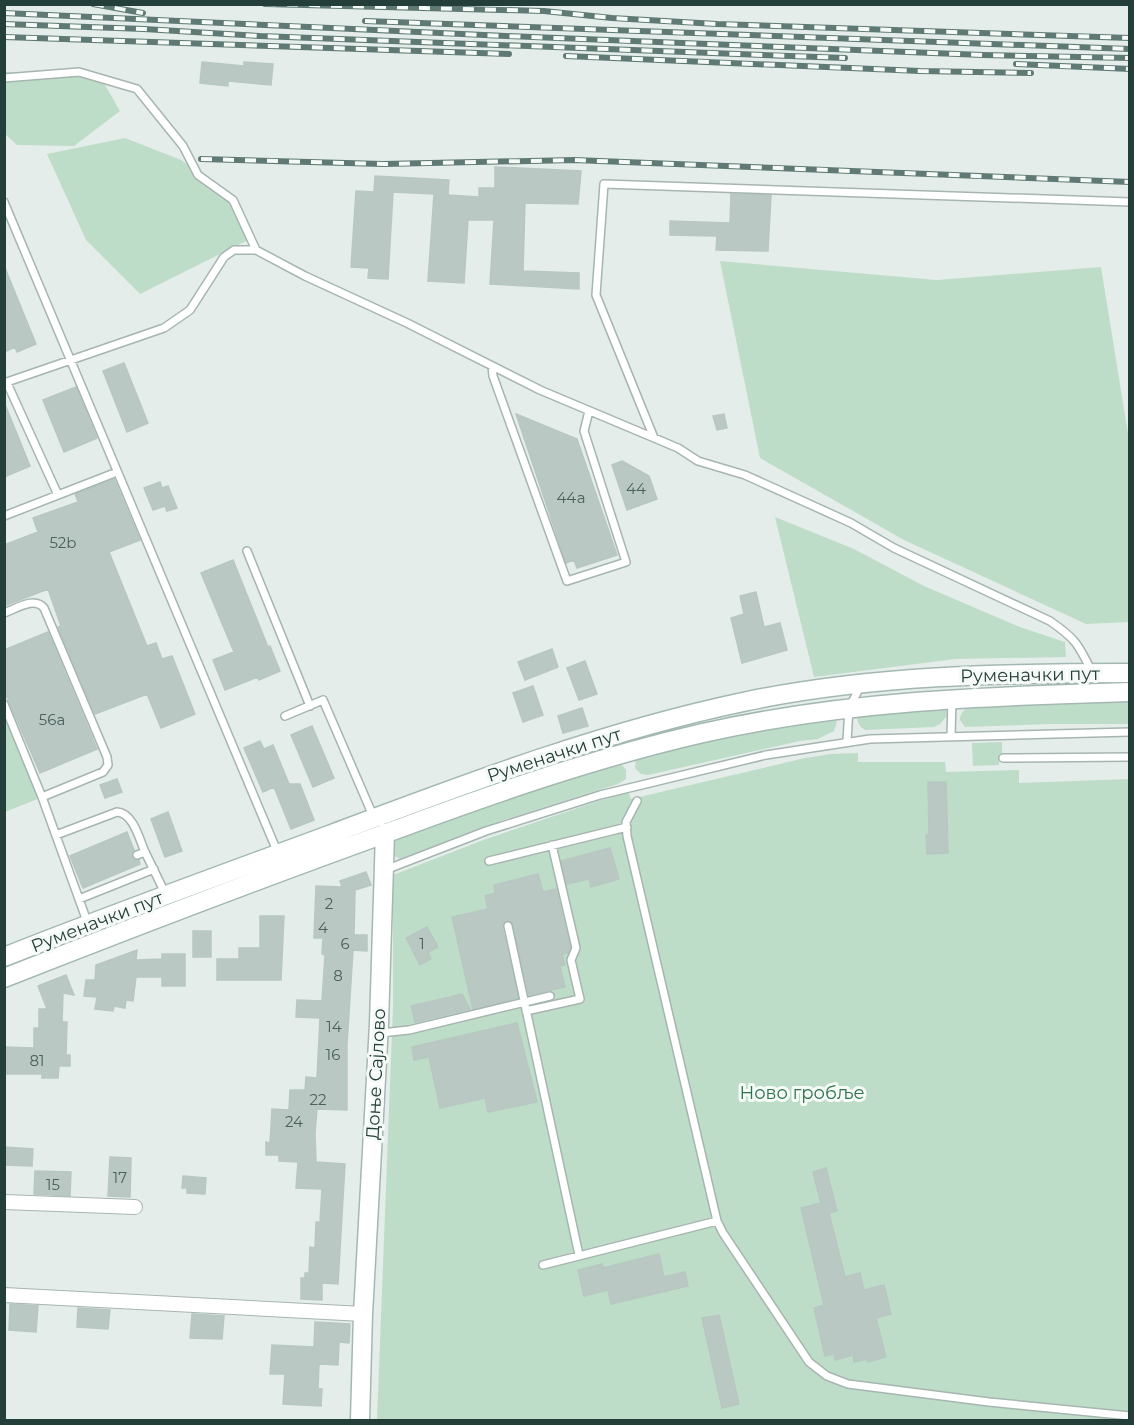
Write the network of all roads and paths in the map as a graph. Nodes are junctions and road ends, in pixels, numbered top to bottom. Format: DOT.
graph roads {
  1 [pos="4,78"];
  2 [pos="4,202"];
  3 [pos="1130,202"];
  4 [pos="256,250"];
  5 [pos="72,360"];
  6 [pos="492,366"];
  7 [pos="6,383"];
  8 [pos="589,411"];
  9 [pos="654,438"];
  10 [pos="112,474"];
  11 [pos="58,495"];
  12 [pos="4,516"];
  13 [pos="247,551"];
  14 [pos="4,613"];
  15 [pos="1092,673"];
  16 [pos="1130,673"];
  17 [pos="862,683"];
  18 [pos="1130,692"];
  19 [pos="952,699"];
  20 [pos="4,704"];
  21 [pos="310,706"];
  22 [pos="849,708"];
  23 [pos="285,716"];
  24 [pos="1130,732"];
  25 [pos="951,736"];
  26 [pos="847,741"];
  27 [pos="1130,757"];
  28 [pos="1003,758"];
  29 [pos="42,797"];
  30 [pos="637,801"];
  31 [pos="374,818"];
  32 [pos="627,826"];
  33 [pos="385,833"];
  34 [pos="56,835"];
  35 [pos="552,845"];
  36 [pos="145,852"];
  37 [pos="278,854"];
  38 [pos="137,855"];
  39 [pos="489,861"];
  40 [pos="153,869"];
  41 [pos="385,870"];
  42 [pos="166,895"];
  43 [pos="79,899"];
  44 [pos="88,924"];
  45 [pos="508,927"];
  46 [pos="4,957"];
  47 [pos="4,978"];
  48 [pos="550,996"];
  49 [pos="524,1003"];
  50 [pos="526,1011"];
  51 [pos="378,1034"];
  52 [pos="4,1202"];
  53 [pos="135,1207"];
  54 [pos="717,1221"];
  55 [pos="579,1256"];
  56 [pos="543,1264"];
  57 [pos="4,1295"];
  58 [pos="363,1314"];
  59 [pos="1130,1416"];
  60 [pos="360,1420"];
  1 -- 4 [label="lane"];
  2 -- 5 [label="lane"];
  3 -- 9 [label="lane"];
  4 -- 5 [label="lane"];
  4 -- 6 [label="lane"];
  5 -- 7 [label="lane"];
  5 -- 37 [label="lane"];
  6 -- 8 [label="lane"];
  6 -- 8 [label="lane"];
  7 -- 11 [label="lane"];
  8 -- 9 [label="lane"];
  9 -- 15 [label="lane"];
  10 -- 11 [label="lane"];
  11 -- 12 [label="lane"];
  13 -- 21 [label="lane"];
  14 -- 29 [label="lane"];
  15 -- 16 [label="main road, Руменачки пут"];
  15 -- 17 [label="main road, Руменачки пут"];
  17 -- 22 [label="lane"];
  17 -- 31 [label="main road, Руменачки пут"];
  18 -- 19 [label="main road, Руменачки пут"];
  19 -- 22 [label="main road, Руменачки пут"];
  19 -- 25 [label="lane"];
  20 -- 29 [label="lane"];
  21 -- 23 [label="lane"];
  21 -- 31 [label="lane"];
  22 -- 26 [label="lane"];
  22 -- 33 [label="main road, Руменачки пут"];
  24 -- 25 [label="lane"];
  25 -- 26 [label="lane"];
  26 -- 41 [label="lane"];
  27 -- 28 [label="lane"];
  29 -- 34 [label="lane"];
  30 -- 32 [label="lane"];
  31 -- 37 [label="main road, Руменачки пут"];
  32 -- 35 [label="lane"];
  32 -- 54 [label="lane"];
  33 -- 41 [label="main road, Доње Сајлово"];
  33 -- 47 [label="main road, Руменачки пут"];
  34 -- 36 [label="lane"];
  34 -- 43 [label="lane"];
  35 -- 39 [label="lane"];
  35 -- 50 [label="lane"];
  36 -- 38 [label="lane"];
  36 -- 40 [label="lane"];
  37 -- 42 [label="main road, Руменачки пут"];
  40 -- 42 [label="lane"];
  40 -- 43 [label="lane"];
  41 -- 51 [label="main road, Доње Сајлово"];
  42 -- 44 [label="main road, Руменачки пут"];
  43 -- 44 [label="lane"];
  44 -- 46 [label="main road, Руменачки пут"];
  45 -- 49 [label="lane"];
  48 -- 49 [label="lane"];
  49 -- 50 [label="lane"];
  49 -- 51 [label="lane"];
  50 -- 55 [label="lane"];
  51 -- 58 [label="main road, Доње Сајлово"];
  52 -- 53 [label="street"];
  54 -- 55 [label="lane"];
  54 -- 59 [label="lane"];
  55 -- 56 [label="lane"];
  57 -- 58 [label="street"];
  58 -- 60 [label="main road, Доње Сајлово"];
}
